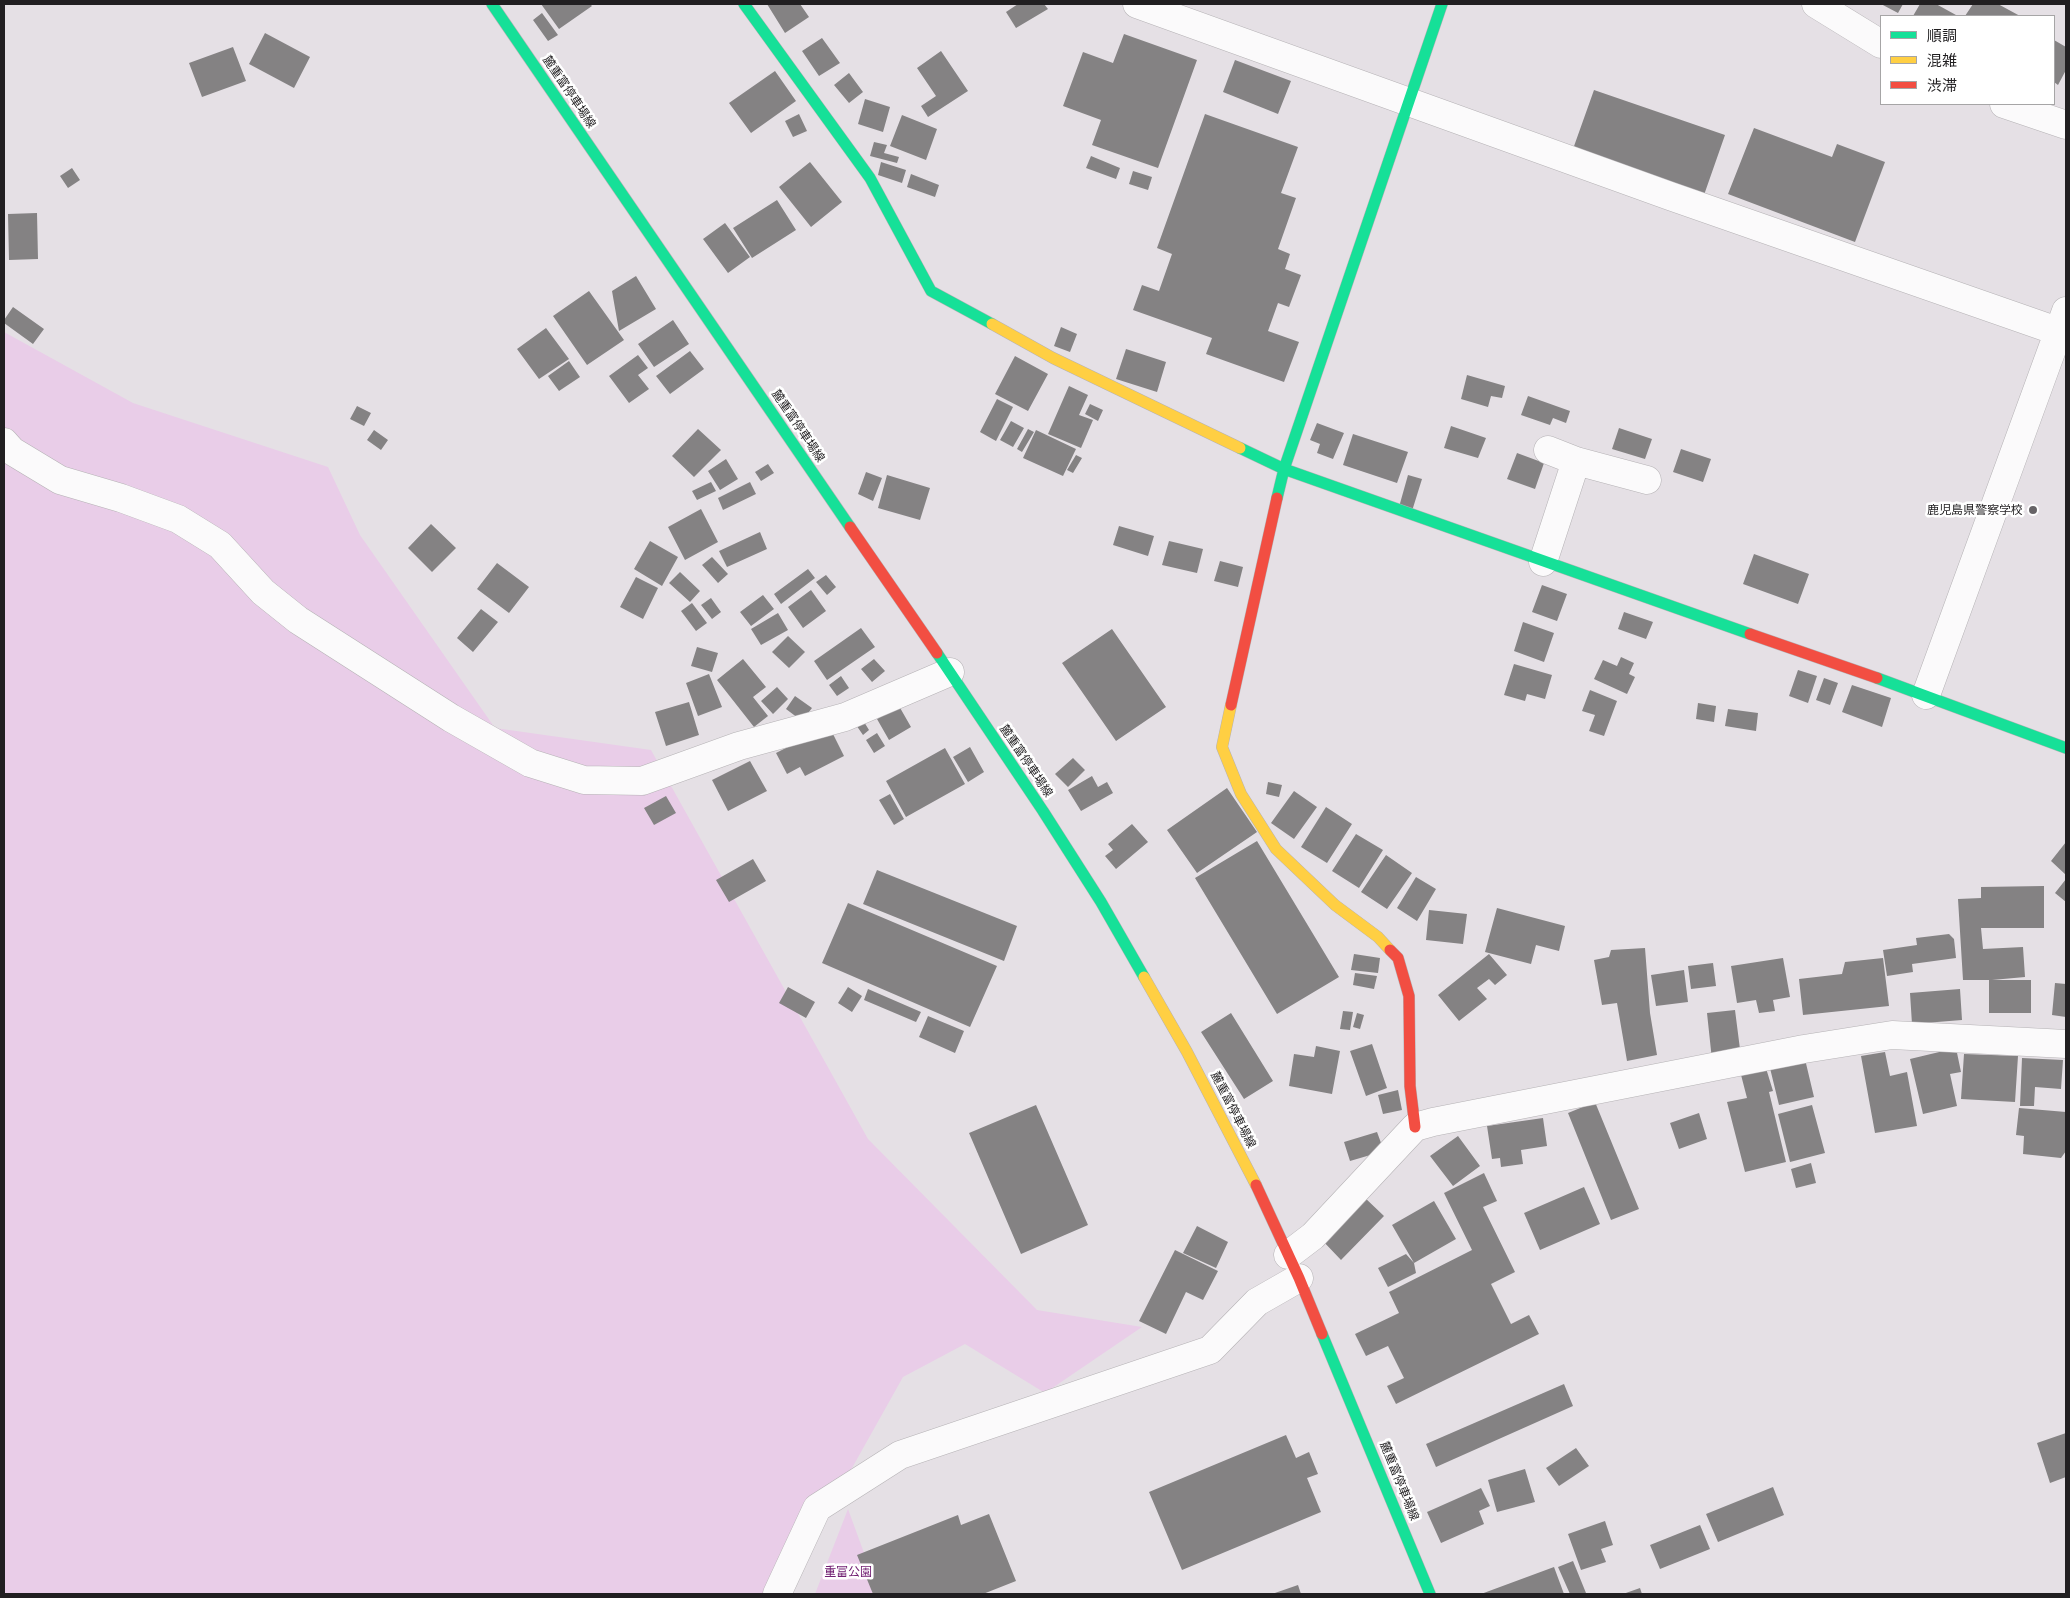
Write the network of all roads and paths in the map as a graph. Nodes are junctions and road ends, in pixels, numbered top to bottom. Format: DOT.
graph roads {
  1 [pos="492,4"];
  2 [pos="744,4"];
  3 [pos="1137,4"];
  4 [pos="1442,4"];
  5 [pos="1816,4"];
  6 [pos="1880,43"];
  7 [pos="1409,101"];
  8 [pos="2007,105"];
  9 [pos="2066,125"];
  10 [pos="2063,322"];
  11 [pos="4,442"];
  12 [pos="1548,450"];
  13 [pos="1576,462"];
  14 [pos="1284,469"];
  15 [pos="1647,480"];
  16 [pos="1543,562"];
  17 [pos="950,672"];
  18 [pos="1926,695"];
  19 [pos="2066,748"];
  20 [pos="2066,1044"];
  21 [pos="1415,1128"];
  22 [pos="1294,1266"];
  23 [pos="777,1594"];
  24 [pos="1430,1594"];
  1 -- 17 [label="street, 麓重富停車場線"];
  2 -- 14 [label="street"];
  3 -- 7 [label="street"];
  4 -- 7 [label="street"];
  5 -- 6 [label="street"];
  7 -- 10 [label="street"];
  7 -- 14 [label="street"];
  8 -- 9 [label="street"];
  10 -- 18 [label="street"];
  11 -- 17 [label="street"];
  12 -- 13 [label="street"];
  13 -- 15 [label="street"];
  13 -- 16 [label="street"];
  14 -- 16 [label="street"];
  14 -- 21 [label="street"];
  16 -- 18 [label="street"];
  17 -- 22 [label="street, 麓重富停車場線"];
  18 -- 19 [label="street"];
  20 -- 21 [label="street"];
  21 -- 22 [label="street"];
  22 -- 23 [label="street"];
  22 -- 24 [label="street, 麓重富停車場線"];
}
